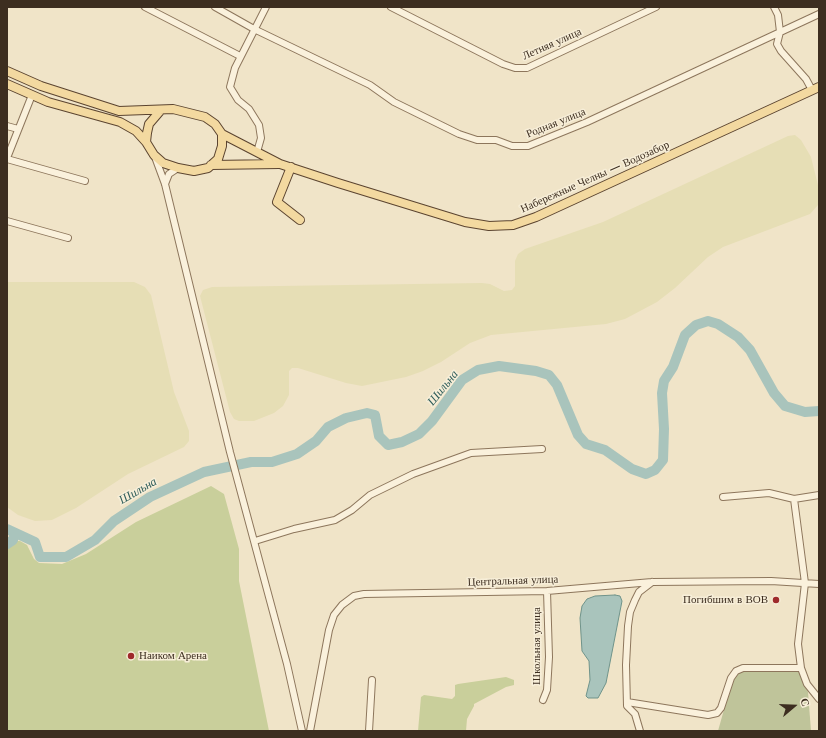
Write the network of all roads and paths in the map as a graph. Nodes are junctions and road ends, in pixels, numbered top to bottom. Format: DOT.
graph roads {
  1 [pos="145,7"];
  2 [pos="216,7"];
  3 [pos="266,7"];
  4 [pos="391,7"];
  5 [pos="656,7"];
  6 [pos="774,7"];
  7 [pos="819,14"];
  8 [pos="254,29"];
  9 [pos="780,32"];
  10 [pos="240,56"];
  11 [pos="7,72"];
  12 [pos="7,84"];
  13 [pos="816,88"];
  14 [pos="32,95"];
  15 [pos="161,110"];
  16 [pos="7,126"];
  17 [pos="18,129"];
  18 [pos="222,134"];
  19 [pos="146,142"];
  20 [pos="257,152"];
  21 [pos="154,155"];
  22 [pos="7,158"];
  23 [pos="280,164"];
  24 [pos="211,165"];
  25 [pos="291,167"];
  26 [pos="178,168"];
  27 [pos="85,181"];
  28 [pos="165,184"];
  29 [pos="300,220"];
  30 [pos="7,221"];
  31 [pos="68,238"];
  32 [pos="542,449"];
  33 [pos="819,495"];
  34 [pos="723,497"];
  35 [pos="794,499"];
  36 [pos="255,541"];
  37 [pos="639,582"];
  38 [pos="652,582"];
  39 [pos="805,584"];
  40 [pos="819,584"];
  41 [pos="547,591"];
  42 [pos="640,592"];
  43 [pos="801,668"];
  44 [pos="372,680"];
  45 [pos="542,700"];
  46 [pos="819,700"];
  47 [pos="627,702"];
  48 [pos="299,717"];
  49 [pos="313,718"];
  50 [pos="302,731"];
  51 [pos="310,731"];
  52 [pos="369,731"];
  53 [pos="640,731"];
  1 -- 10 [label="street"];
  2 -- 8 [label="street, Родная улица"];
  3 -- 8 [label="street"];
  4 -- 5 [label="street, Летняя улица"];
  6 -- 9 [label="street"];
  7 -- 9 [label="street, Родная улица"];
  8 -- 9 [label="street, Родная улица"];
  8 -- 10 [label="street"];
  9 -- 13 [label="street"];
  10 -- 20 [label="street"];
  11 -- 15 [label="main road, Набережные Челны — Водозабор"];
  12 -- 14 [label="main road, Набережные Челны — Водозабор"];
  13 -- 25 [label="main road, Набережные Челны — Водозабор"];
  14 -- 17 [label="street"];
  14 -- 19 [label="main road, Набережные Челны — Водозабор"];
  15 -- 18 [label="main road, Набережные Челны — Водозабор"];
  15 -- 19 [label="main road"];
  16 -- 17 [label="street"];
  17 -- 22 [label="street"];
  18 -- 20 [label="main road, Набережные Челны — Водозабор"];
  18 -- 24 [label="main road"];
  19 -- 21 [label="main road, Набережные Челны — Водозабор"];
  20 -- 23 [label="main road, Набережные Челны — Водозабор"];
  21 -- 26 [label="main road, Набережные Челны — Водозабор"];
  21 -- 28 [label="street"];
  22 -- 27 [label="street"];
  23 -- 24 [label="main road, Набережные Челны — Водозабор"];
  23 -- 25 [label="main road, Набережные Челны — Водозабор"];
  24 -- 26 [label="main road, Набережные Челны — Водозабор"];
  25 -- 29 [label="main road"];
  26 -- 28 [label="street"];
  28 -- 36 [label="street"];
  30 -- 31 [label="street"];
  32 -- 36 [label="street"];
  33 -- 35 [label="street"];
  34 -- 35 [label="street"];
  35 -- 39 [label="street"];
  36 -- 48 [label="street"];
  37 -- 38 [label="street, Центральная улица"];
  37 -- 41 [label="street, Центральная улица"];
  37 -- 42 [label="street"];
  38 -- 39 [label="street, Центральная улица"];
  38 -- 42 [label="street"];
  39 -- 40 [label="street, Центральная улица"];
  39 -- 43 [label="street"];
  41 -- 45 [label="street, Школьная улица"];
  41 -- 49 [label="street, Центральная улица"];
  42 -- 47 [label="street"];
  43 -- 46 [label="street"];
  43 -- 47 [label="street"];
  44 -- 52 [label="street"];
  47 -- 53 [label="street"];
  48 -- 49 [label="street"];
  48 -- 50 [label="street"];
  49 -- 51 [label="street, Центральная улица"];
}
